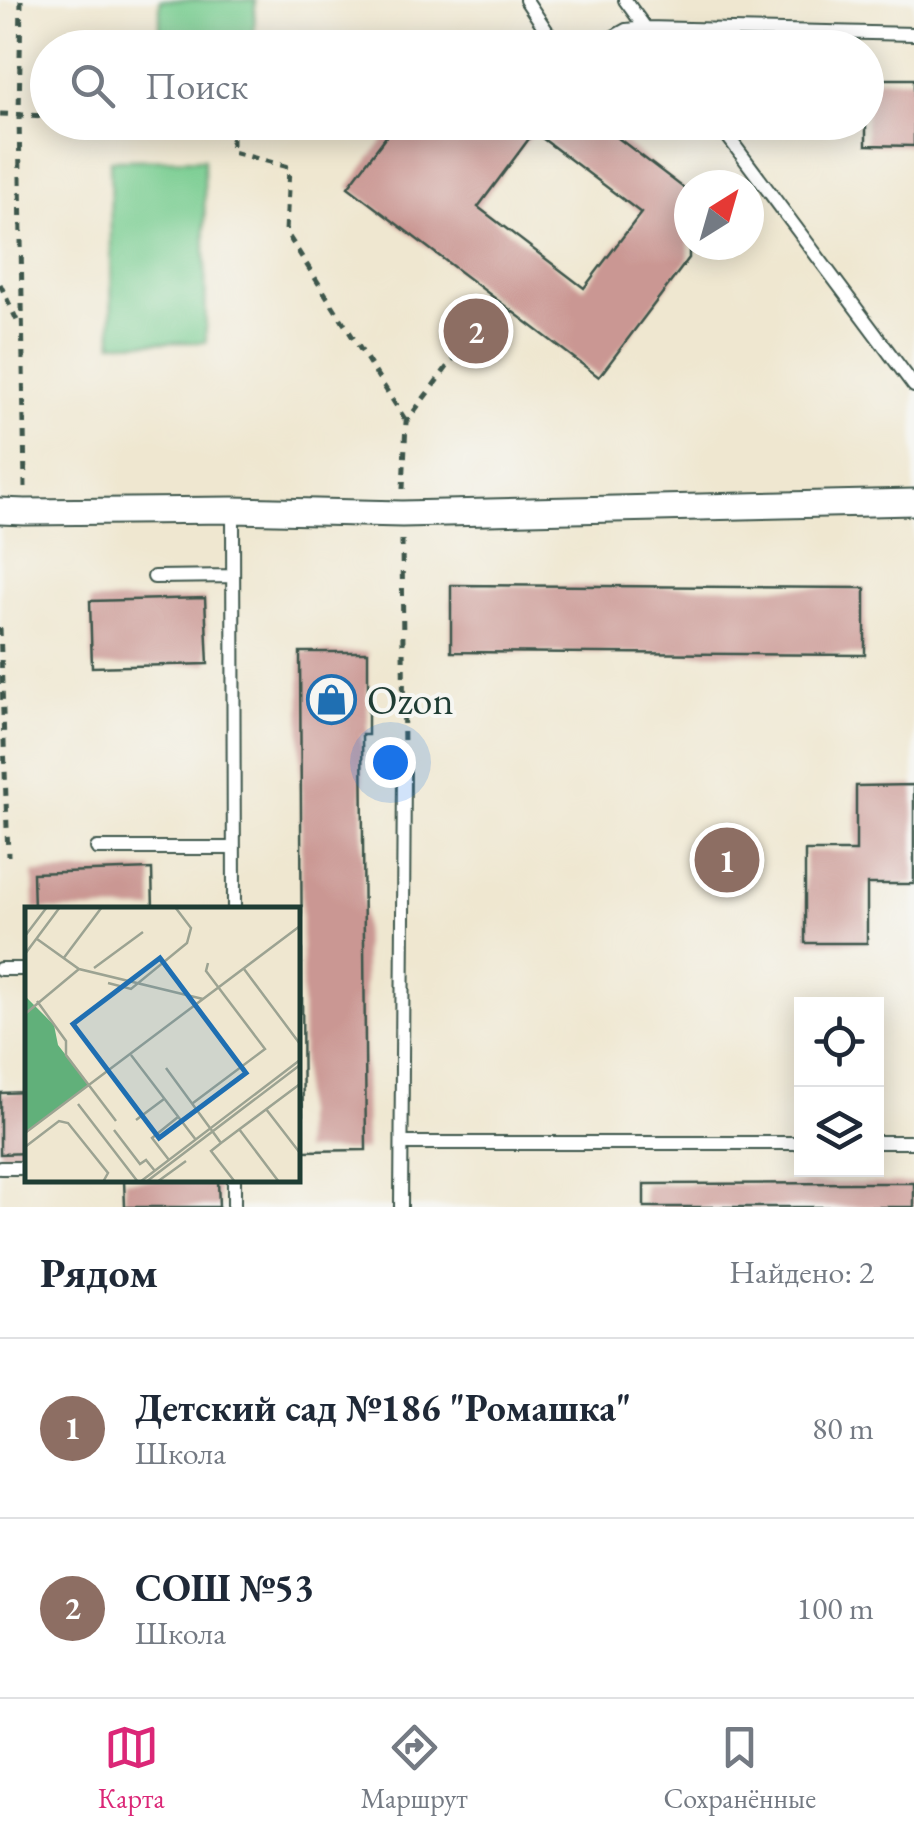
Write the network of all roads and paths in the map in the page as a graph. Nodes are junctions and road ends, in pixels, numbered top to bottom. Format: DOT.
graph roads {
  1 [pos="20,0"];
  2 [pos="526,0"];
  3 [pos="625,0"];
  4 [pos="646,28"];
  5 [pos="546,30"];
  6 [pos="626,30"];
  7 [pos="735,30"];
  8 [pos="884,33"];
  9 [pos="914,34"];
  10 [pos="0,114"];
  11 [pos="19,115"];
  12 [pos="30,115"];
  13 [pos="232,140"];
  14 [pos="730,140"];
  15 [pos="0,284"];
  16 [pos="497,300"];
  17 [pos="22,333"];
  18 [pos="914,386"];
  19 [pos="406,422"];
  20 [pos="914,502"];
  21 [pos="233,510"];
  22 [pos="12,512"];
  23 [pos="402,514"];
  24 [pos="154,576"];
  25 [pos="233,576"];
  26 [pos="0,628"];
  27 [pos="404,772"];
  28 [pos="96,848"];
  29 [pos="234,848"];
  30 [pos="8,856"];
  31 [pos="234,907"];
  32 [pos="794,1142"];
  33 [pos="884,1142"];
  34 [pos="914,1142"];
  35 [pos="402,1143"];
  36 [pos="401,1207"];
  1 -- 11 [label="path"];
  2 -- 5 [label="lane"];
  3 -- 4 [label="lane"];
  4 -- 6 [label="lane"];
  4 -- 7 [label="lane"];
  8 -- 9 [label="lane"];
  10 -- 11 [label="path"];
  11 -- 12 [label="path"];
  11 -- 17 [label="path"];
  13 -- 19 [label="path"];
  14 -- 18 [label="lane"];
  15 -- 17 [label="path"];
  16 -- 19 [label="path"];
  17 -- 22 [label="path"];
  19 -- 23 [label="path"];
  20 -- 23 [label="street"];
  21 -- 22 [label="street"];
  21 -- 23 [label="street"];
  21 -- 25 [label="lane"];
  23 -- 27 [label="path"];
  24 -- 25 [label="lane"];
  25 -- 29 [label="lane"];
  26 -- 30 [label="path"];
  27 -- 35 [label="lane"];
  28 -- 29 [label="lane"];
  29 -- 31 [label="lane"];
  32 -- 35 [label="lane"];
  33 -- 34 [label="lane"];
  35 -- 36 [label="lane"];
}
